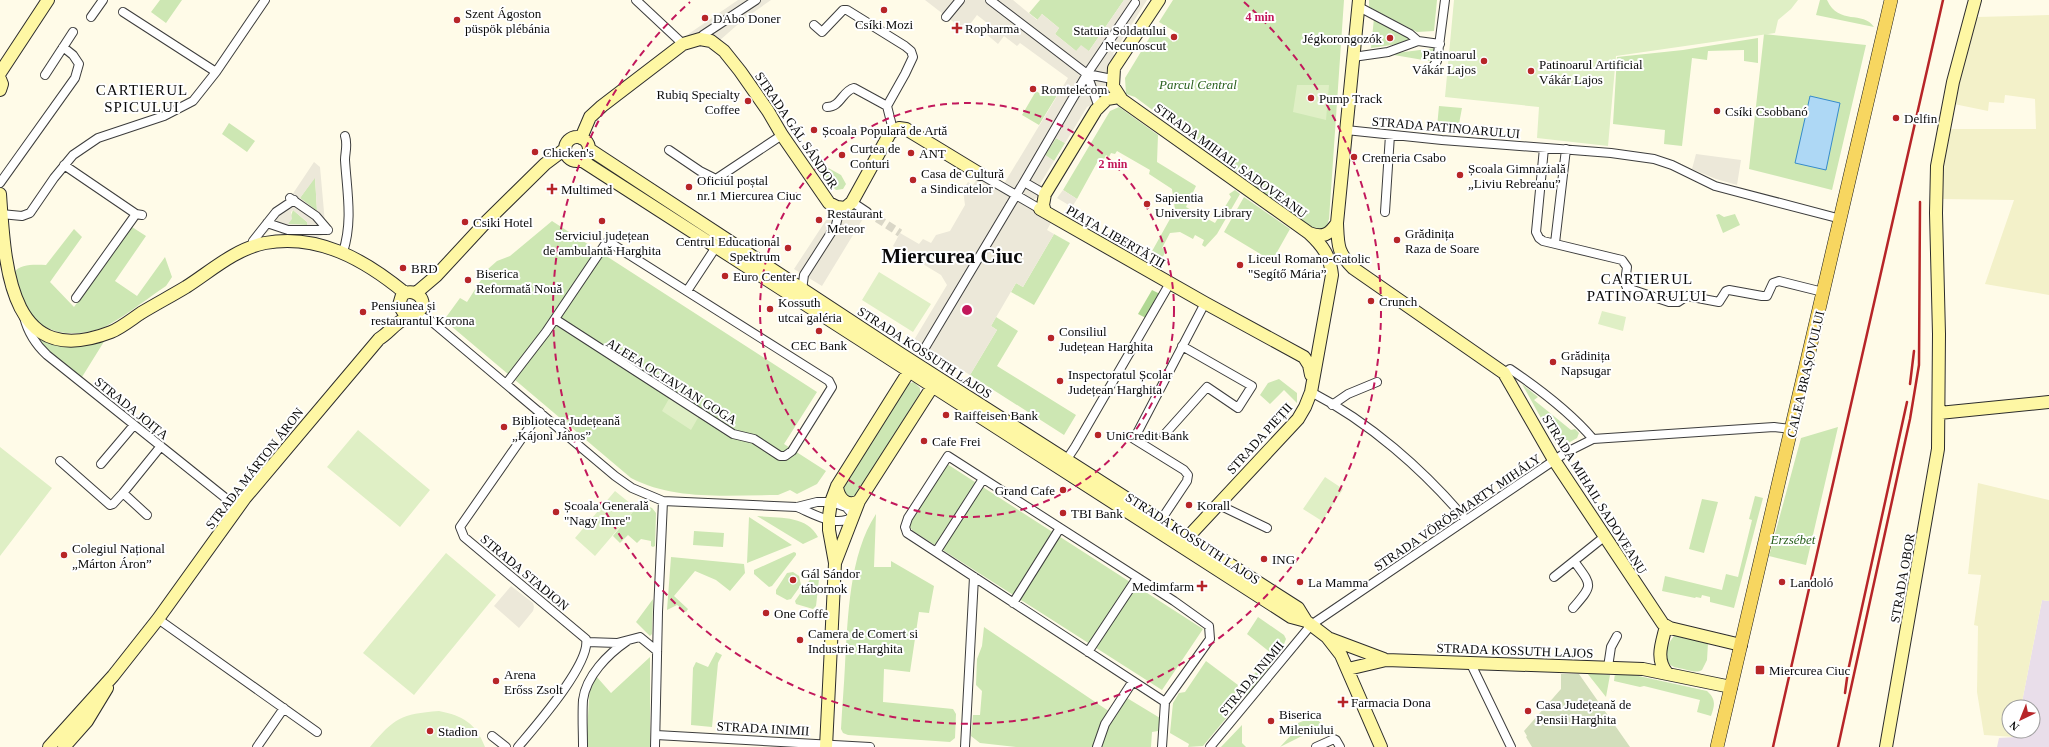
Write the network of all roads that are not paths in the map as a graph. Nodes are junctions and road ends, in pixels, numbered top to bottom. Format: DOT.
graph roads {
  1 [pos="48,0"];
  2 [pos="103,0"];
  3 [pos="265,0"];
  4 [pos="636,0"];
  5 [pos="756,0"];
  6 [pos="960,0"];
  7 [pos="990,0"];
  8 [pos="1159,0"];
  9 [pos="1445,0"];
  10 [pos="1892,0"];
  11 [pos="1975,0"];
  12 [pos="1135,1"];
  13 [pos="1359,4"];
  14 [pos="123,12"];
  15 [pos="91,17"];
  16 [pos="946,17"];
  17 [pos="814,25"];
  18 [pos="73,32"];
  19 [pos="703,35"];
  20 [pos="1418,41"];
  21 [pos="683,44"];
  22 [pos="1440,44"];
  23 [pos="63,47"];
  24 [pos="1354,58"];
  25 [pos="1432,68"];
  26 [pos="216,72"];
  27 [pos="0,73"];
  28 [pos="1087,74"];
  29 [pos="45,75"];
  30 [pos="1107,78"];
  31 [pos="0,79"];
  32 [pos="0,90"];
  33 [pos="1119,97"];
  34 [pos="1097,102"];
  35 [pos="887,106"];
  36 [pos="828,107"];
  37 [pos="893,130"];
  38 [pos="1346,130"];
  39 [pos="782,135"];
  40 [pos="1390,135"];
  41 [pos="345,136"];
  42 [pos="581,138"];
  43 [pos="1544,148"];
  44 [pos="589,149"];
  45 [pos="1566,149"];
  46 [pos="669,150"];
  47 [pos="572,156"];
  48 [pos="64,165"];
  49 [pos="980,174"];
  50 [pos="0,182"];
  51 [pos="1024,182"];
  52 [pos="1043,193"];
  53 [pos="0,194"];
  54 [pos="1016,195"];
  55 [pos="852,202"];
  56 [pos="840,208"];
  57 [pos="1042,210"];
  58 [pos="867,212"];
  59 [pos="1385,212"];
  60 [pos="1,214"];
  61 [pos="1841,220"];
  62 [pos="1337,223"];
  63 [pos="267,224"];
  64 [pos="1309,233"];
  65 [pos="253,241"];
  66 [pos="1555,244"];
  67 [pos="716,247"];
  68 [pos="1324,248"];
  69 [pos="342,252"];
  70 [pos="1353,268"];
  71 [pos="1332,275"];
  72 [pos="1170,283"];
  73 [pos="802,290"];
  74 [pos="687,291"];
  75 [pos="1824,292"];
  76 [pos="76,298"];
  77 [pos="802,302"];
  78 [pos="411,303"];
  79 [pos="1205,303"];
  80 [pos="24,317"];
  81 [pos="555,320"];
  82 [pos="379,339"];
  83 [pos="1318,344"];
  84 [pos="1182,346"];
  85 [pos="923,351"];
  86 [pos="1304,357"];
  87 [pos="912,367"];
  88 [pos="1504,373"];
  89 [pos="935,382"];
  90 [pos="1377,382"];
  91 [pos="506,384"];
  92 [pos="1311,386"];
  93 [pos="2049,402"];
  94 [pos="1332,405"];
  95 [pos="540,412"];
  96 [pos="1939,413"];
  97 [pos="134,425"];
  98 [pos="1792,429"];
  99 [pos="1164,435"];
  100 [pos="1593,439"];
  101 [pos="161,446"];
  102 [pos="1067,459"];
  103 [pos="1046,460"];
  104 [pos="1554,460"];
  105 [pos="60,461"];
  106 [pos="101,464"];
  107 [pos="984,479"];
  108 [pos="837,486"];
  109 [pos="123,494"];
  110 [pos="663,501"];
  111 [pos="859,501"];
  112 [pos="817,502"];
  113 [pos="831,502"];
  114 [pos="1219,505"];
  115 [pos="797,507"];
  116 [pos="238,508"];
  117 [pos="147,515"];
  118 [pos="854,516"];
  119 [pos="1161,520"];
  120 [pos="1466,520"];
  121 [pos="829,525"];
  122 [pos="1060,528"];
  123 [pos="1267,528"];
  124 [pos="848,530"];
  125 [pos="1188,537"];
  126 [pos="1604,537"];
  127 [pos="936,552"];
  128 [pos="1574,561"];
  129 [pos="835,563"];
  130 [pos="974,577"];
  131 [pos="1554,577"];
  132 [pos="1137,578"];
  133 [pos="1013,603"];
  134 [pos="1573,608"];
  135 [pos="158,619"];
  136 [pos="1309,623"];
  137 [pos="1666,626"];
  138 [pos="1617,636"];
  139 [pos="1327,637"];
  140 [pos="627,641"];
  141 [pos="587,642"];
  142 [pos="1741,645"];
  143 [pos="657,651"];
  144 [pos="1088,652"];
  145 [pos="1660,652"];
  146 [pos="1386,660"];
  147 [pos="1470,662"];
  148 [pos="1608,667"];
  149 [pos="1644,668"];
  150 [pos="1348,669"];
  151 [pos="1667,673"];
  152 [pos="113,676"];
  153 [pos="1133,681"];
  154 [pos="1731,687"];
  155 [pos="1165,702"];
  156 [pos="284,708"];
  157 [pos="317,732"];
  158 [pos="656,735"];
  159 [pos="492,736"];
  160 [pos="773,744"];
  161 [pos="826,745"];
  162 [pos="49,747"];
  163 [pos="64,747"];
  164 [pos="257,747"];
  165 [pos="506,747"];
  166 [pos="518,747"];
  167 [pos="583,747"];
  168 [pos="656,747"];
  169 [pos="870,747"];
  170 [pos="965,747"];
  171 [pos="1097,747"];
  172 [pos="1162,747"];
  173 [pos="1210,747"];
  174 [pos="1316,747"];
  175 [pos="1340,747"];
  176 [pos="1381,747"];
  177 [pos="1512,747"];
  178 [pos="1717,747"];
  179 [pos="1886,747"];
  1 -- 27 [label="street"];
  2 -- 15 [label="street"];
  3 -- 26 [label="street"];
  4 -- 21 [label="street"];
  5 -- 19 [label="street"];
  6 -- 16 [label="street"];
  7 -- 28 [label="street"];
  8 -- 33 [label="street"];
  9 -- 22 [label="street"];
  10 -- 61 [label="main road, CALEA BRAȘOVULUI"];
  11 -- 96 [label="street, STRADA OBOR"];
  12 -- 28 [label="street"];
  13 -- 20 [label="street"];
  13 -- 24 [label="street, STRADA MIHAIL SADOVEANU"];
  14 -- 26 [label="street"];
  17 -- 35 [label="street"];
  18 -- 23 [label="street"];
  20 -- 22 [label="street"];
  20 -- 24 [label="street"];
  21 -- 39 [label="street, STRADA GÁL SÁNDOR"];
  21 -- 42 [label="street"];
  22 -- 25 [label="street"];
  23 -- 29 [label="street"];
  23 -- 50 [label="street"];
  24 -- 38 [label="street, STRADA MIHAIL SADOVEANU"];
  26 -- 48 [label="street"];
  28 -- 30 [label="street"];
  28 -- 34 [label="street"];
  28 -- 51 [label="street"];
  31 -- 32 [label="street"];
  33 -- 57 [label="street"];
  33 -- 64 [label="street, STRADA MIHAIL SADOVEANU"];
  35 -- 36 [label="street"];
  35 -- 37 [label="street"];
  37 -- 49 [label="street, PIAȚA LIBERTĂȚII"];
  37 -- 55 [label="street"];
  38 -- 40 [label="street, STRADA PATINOARULUI"];
  38 -- 62 [label="street, STRADA MIHAIL SADOVEANU"];
  39 -- 46 [label="street"];
  39 -- 56 [label="street, STRADA GÁL SÁNDOR"];
  40 -- 43 [label="street, STRADA PATINOARULUI"];
  40 -- 59 [label="street"];
  41 -- 69 [label="street"];
  42 -- 44 [label="street"];
  42 -- 47 [label="street"];
  43 -- 45 [label="street, STRADA PATINOARULUI"];
  43 -- 66 [label="street"];
  44 -- 47 [label="street"];
  44 -- 73 [label="street, STRADA KOSSUTH LAJOS"];
  45 -- 61 [label="street, STRADA PATINOARULUI"];
  45 -- 66 [label="street"];
  47 -- 67 [label="street, STRADA KOSSUTH LAJOS"];
  47 -- 78 [label="street"];
  48 -- 60 [label="street"];
  48 -- 76 [label="street"];
  49 -- 54 [label="street, PIAȚA LIBERTĂȚII"];
  51 -- 52 [label="street"];
  51 -- 54 [label="street"];
  53 -- 60 [label="street"];
  54 -- 57 [label="street, PIAȚA LIBERTĂȚII"];
  54 -- 85 [label="street"];
  55 -- 56 [label="street"];
  55 -- 58 [label="street"];
  56 -- 73 [label="street, STRADA GÁL SÁNDOR"];
  57 -- 72 [label="street, PIAȚA LIBERTĂȚII"];
  60 -- 80 [label="street"];
  61 -- 75 [label="main road, CALEA BRAȘOVULUI"];
  62 -- 64 [label="street"];
  62 -- 70 [label="street, STRADA MIHAIL SADOVEANU"];
  63 -- 63 [label="street"];
  63 -- 65 [label="street"];
  64 -- 68 [label="street, STRADA MIHAIL SADOVEANU"];
  66 -- 75 [label="street"];
  67 -- 74 [label="street"];
  67 -- 77 [label="street, STRADA KOSSUTH LAJOS"];
  68 -- 71 [label="street, STRADA PIEȚII"];
  69 -- 78 [label="street"];
  69 -- 80 [label="street"];
  70 -- 71 [label="street"];
  70 -- 88 [label="street, STRADA MIHAIL SADOVEANU"];
  71 -- 83 [label="street, STRADA PIEȚII"];
  72 -- 79 [label="street"];
  72 -- 102 [label="street, PIAȚA LIBERTĂȚII"];
  73 -- 77 [label="street"];
  73 -- 87 [label="street, STRADA KOSSUTH LAJOS"];
  74 -- 81 [label="street, ALEEA OCTAVIAN GOGA"];
  74 -- 81 [label="street, ALEEA OCTAVIAN GOGA"];
  75 -- 98 [label="main road, CALEA BRAȘOVULUI"];
  77 -- 87 [label="street, STRADA KOSSUTH LAJOS"];
  78 -- 82 [label="street, STRADA MÁRTON ÁRON"];
  78 -- 82 [label="street, STRADA MÁRTON ÁRON"];
  78 -- 91 [label="street"];
  79 -- 84 [label="street"];
  79 -- 86 [label="street"];
  80 -- 97 [label="street, STRADA JOIȚA"];
  81 -- 91 [label="street, ALEEA OCTAVIAN GOGA"];
  82 -- 116 [label="street, STRADA MÁRTON ÁRON"];
  83 -- 86 [label="street"];
  83 -- 92 [label="street, STRADA PIEȚII"];
  84 -- 99 [label="street"];
  84 -- 119 [label="street"];
  86 -- 92 [label="street"];
  87 -- 89 [label="street, STRADA KOSSUTH LAJOS"];
  87 -- 108 [label="street"];
  88 -- 100 [label="street, STRADA MIHAIL SADOVEANU"];
  88 -- 104 [label="street, STRADA MIHAIL SADOVEANU"];
  89 -- 102 [label="street, STRADA KOSSUTH LAJOS"];
  89 -- 103 [label="street, STRADA KOSSUTH LAJOS"];
  89 -- 111 [label="street"];
  90 -- 94 [label="street"];
  91 -- 95 [label="street"];
  92 -- 94 [label="street"];
  92 -- 114 [label="street, STRADA PIEȚII"];
  93 -- 96 [label="street"];
  94 -- 120 [label="street"];
  95 -- 110 [label="street"];
  95 -- 141 [label="street, STRADA STADION"];
  96 -- 179 [label="street, STRADA OBOR"];
  97 -- 101 [label="street, STRADA JOIȚA"];
  97 -- 106 [label="street"];
  98 -- 100 [label="street, STRADA VÖRÖSMARTY MIHÁLY"];
  98 -- 142 [label="main road, CALEA BRAȘOVULUI"];
  100 -- 104 [label="street, STRADA VÖRÖSMARTY MIHÁLY"];
  101 -- 109 [label="street"];
  101 -- 116 [label="street, STRADA JOIȚA"];
  102 -- 103 [label="street"];
  102 -- 119 [label="street, STRADA KOSSUTH LAJOS"];
  103 -- 136 [label="street, STRADA KOSSUTH LAJOS"];
  104 -- 120 [label="street, STRADA VÖRÖSMARTY MIHÁLY"];
  104 -- 126 [label="street, STRADA MIHAIL SADOVEANU"];
  105 -- 109 [label="street"];
  107 -- 122 [label="street"];
  107 -- 127 [label="street"];
  107 -- 127 [label="street"];
  108 -- 111 [label="street"];
  108 -- 112 [label="street"];
  108 -- 113 [label="street"];
  109 -- 117 [label="street"];
  110 -- 115 [label="street"];
  110 -- 143 [label="street"];
  111 -- 118 [label="street"];
  112 -- 113 [label="street"];
  112 -- 115 [label="street"];
  113 -- 118 [label="street"];
  113 -- 121 [label="street"];
  114 -- 123 [label="street"];
  114 -- 125 [label="street, STRADA PIEȚII"];
  115 -- 121 [label="street"];
  116 -- 135 [label="street, STRADA MÁRTON ÁRON"];
  118 -- 121 [label="street"];
  118 -- 124 [label="street"];
  119 -- 125 [label="street, STRADA KOSSUTH LAJOS"];
  120 -- 136 [label="street, STRADA VÖRÖSMARTY MIHÁLY"];
  121 -- 124 [label="street"];
  121 -- 129 [label="street"];
  122 -- 132 [label="street"];
  122 -- 133 [label="street"];
  124 -- 129 [label="street"];
  125 -- 136 [label="street, STRADA KOSSUTH LAJOS"];
  126 -- 128 [label="street"];
  126 -- 137 [label="street, STRADA MIHAIL SADOVEANU"];
  127 -- 130 [label="street"];
  128 -- 131 [label="street"];
  128 -- 134 [label="street"];
  129 -- 161 [label="street"];
  130 -- 133 [label="street"];
  130 -- 170 [label="street"];
  132 -- 144 [label="street"];
  132 -- 155 [label="street"];
  133 -- 144 [label="street"];
  135 -- 152 [label="street, STRADA MÁRTON ÁRON"];
  135 -- 156 [label="street"];
  136 -- 139 [label="street, STRADA KOSSUTH LAJOS"];
  136 -- 173 [label="street, STRADA INIMII"];
  137 -- 142 [label="street"];
  137 -- 145 [label="street"];
  138 -- 148 [label="street"];
  139 -- 146 [label="street, STRADA KOSSUTH LAJOS"];
  139 -- 150 [label="street, STRADA KOSSUTH LAJOS"];
  140 -- 141 [label="street"];
  140 -- 143 [label="street"];
  140 -- 167 [label="street"];
  141 -- 166 [label="street"];
  142 -- 154 [label="main road, CALEA BRAȘOVULUI"];
  143 -- 158 [label="street"];
  144 -- 153 [label="street"];
  145 -- 149 [label="street"];
  145 -- 151 [label="street"];
  146 -- 147 [label="street, STRADA KOSSUTH LAJOS"];
  146 -- 150 [label="street, STRADA KOSSUTH LAJOS"];
  147 -- 148 [label="street, STRADA KOSSUTH LAJOS"];
  147 -- 177 [label="street"];
  148 -- 149 [label="street, STRADA KOSSUTH LAJOS"];
  149 -- 151 [label="street, STRADA KOSSUTH LAJOS"];
  150 -- 176 [label="street"];
  151 -- 154 [label="street, STRADA KOSSUTH LAJOS"];
  152 -- 162 [label="street, STRADA MÁRTON ÁRON"];
  152 -- 163 [label="street, STRADA MÁRTON ÁRON"];
  153 -- 155 [label="street"];
  153 -- 171 [label="street"];
  154 -- 178 [label="main road, CALEA BRAȘOVULUI"];
  155 -- 172 [label="street"];
  156 -- 157 [label="street"];
  156 -- 164 [label="street"];
  158 -- 160 [label="street, STRADA INIMII"];
  158 -- 168 [label="street"];
  159 -- 165 [label="street"];
  160 -- 161 [label="street, STRADA INIMII"];
  161 -- 169 [label="street, STRADA INIMII"];
  174 -- 175 [label="street"];
}
